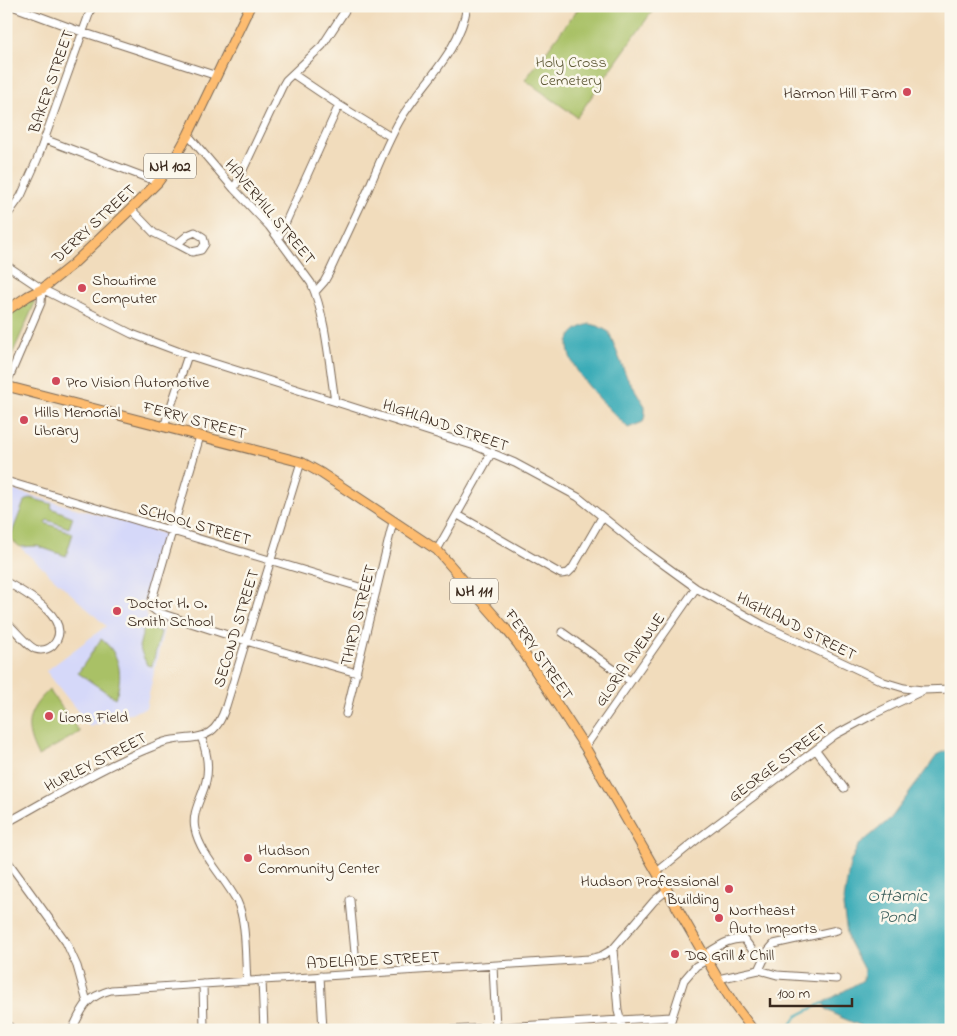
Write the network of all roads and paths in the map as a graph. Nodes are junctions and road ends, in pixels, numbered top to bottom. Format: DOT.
graph roads {
  1 [pos="12,6"];
  2 [pos="92,6"];
  3 [pos="250,6"];
  4 [pos="348,6"];
  5 [pos="467,6"];
  6 [pos="82,32"];
  7 [pos="293,74"];
  8 [pos="217,76"];
  9 [pos="339,105"];
  10 [pos="188,135"];
  11 [pos="391,137"];
  12 [pos="44,139"];
  13 [pos="158,182"];
  14 [pos="234,189"];
  15 [pos="132,209"];
  16 [pos="6,217"];
  17 [pos="278,237"];
  18 [pos="177,244"];
  19 [pos="6,265"];
  20 [pos="42,289"];
  21 [pos="315,292"];
  22 [pos="6,311"];
  23 [pos="188,355"];
  24 [pos="6,386"];
  25 [pos="335,401"];
  26 [pos="164,427"];
  27 [pos="200,436"];
  28 [pos="492,452"];
  29 [pos="301,462"];
  30 [pos="6,481"];
  31 [pos="458,515"];
  32 [pos="602,517"];
  33 [pos="393,522"];
  34 [pos="171,531"];
  35 [pos="436,550"];
  36 [pos="270,559"];
  37 [pos="6,582"];
  38 [pos="696,588"];
  39 [pos="376,592"];
  40 [pos="6,622"];
  41 [pos="562,632"];
  42 [pos="246,641"];
  43 [pos="356,673"];
  44 [pos="630,681"];
  45 [pos="950,688"];
  46 [pos="923,690"];
  47 [pos="346,714"];
  48 [pos="201,736"];
  49 [pos="585,747"];
  50 [pos="816,750"];
  51 [pos="844,788"];
  52 [pos="6,823"];
  53 [pos="6,860"];
  54 [pos="657,872"];
  55 [pos="668,890"];
  56 [pos="350,900"];
  57 [pos="837,930"];
  58 [pos="613,949"];
  59 [pos="706,957"];
  60 [pos="764,958"];
  61 [pos="493,966"];
  62 [pos="759,970"];
  63 [pos="357,974"];
  64 [pos="320,976"];
  65 [pos="718,979"];
  66 [pos="836,979"];
  67 [pos="262,980"];
  68 [pos="247,981"];
  69 [pos="203,984"];
  70 [pos="86,1002"];
  71 [pos="671,1017"];
  72 [pos="620,1019"];
  73 [pos="6,1024"];
  74 [pos="565,1026"];
  75 [pos="204,1028"];
  76 [pos="502,1028"];
  77 [pos="13,1030"];
  78 [pos="72,1030"];
  79 [pos="264,1030"];
  80 [pos="323,1030"];
  81 [pos="450,1030"];
  82 [pos="623,1030"];
  83 [pos="668,1030"];
  84 [pos="753,1030"];
  1 -- 6 [label="street"];
  2 -- 6 [label="street, BAKER STREET"];
  3 -- 8 [label="main road, DERRY STREET / NH 102"];
  4 -- 7 [label="street"];
  5 -- 11 [label="street"];
  6 -- 8 [label="street"];
  6 -- 12 [label="street, BAKER STREET"];
  7 -- 9 [label="street"];
  7 -- 14 [label="street"];
  8 -- 10 [label="main road, DERRY STREET / NH 102"];
  9 -- 11 [label="street"];
  9 -- 17 [label="street"];
  10 -- 13 [label="main road, DERRY STREET / NH 102"];
  10 -- 14 [label="street, HAVERHILL STREET"];
  11 -- 21 [label="street"];
  12 -- 13 [label="street"];
  12 -- 16 [label="street, BAKER STREET"];
  13 -- 15 [label="main road, DERRY STREET / NH 102"];
  14 -- 17 [label="street, HAVERHILL STREET"];
  15 -- 18 [label="street"];
  15 -- 20 [label="main road, DERRY STREET / NH 102"];
  17 -- 21 [label="street, HAVERHILL STREET"];
  19 -- 20 [label="street, HIGHLAND STREET"];
  20 -- 22 [label="main road, DERRY STREET / NH 102"];
  20 -- 23 [label="street, HIGHLAND STREET"];
  20 -- 24 [label="street"];
  21 -- 25 [label="street, HAVERHILL STREET"];
  23 -- 25 [label="street, HIGHLAND STREET"];
  23 -- 26 [label="street"];
  24 -- 26 [label="main road, FERRY STREET / NH 111"];
  25 -- 28 [label="street, HIGHLAND STREET"];
  26 -- 27 [label="main road, FERRY STREET / NH 111"];
  27 -- 29 [label="main road, FERRY STREET / NH 111"];
  27 -- 34 [label="street"];
  28 -- 31 [label="street"];
  28 -- 32 [label="street, HIGHLAND STREET"];
  29 -- 33 [label="main road, FERRY STREET / NH 111"];
  29 -- 36 [label="street, SECOND STREET"];
  30 -- 34 [label="street, SCHOOL STREET"];
  31 -- 32 [label="street"];
  31 -- 35 [label="street"];
  32 -- 38 [label="street, HIGHLAND STREET"];
  33 -- 35 [label="main road, FERRY STREET / NH 111"];
  33 -- 39 [label="street, THIRD STREET"];
  34 -- 36 [label="street, SCHOOL STREET"];
  34 -- 42 [label="street"];
  35 -- 49 [label="main road, FERRY STREET / NH 111"];
  36 -- 39 [label="street, SCHOOL STREET"];
  36 -- 42 [label="street, SECOND STREET"];
  37 -- 40 [label="street"];
  38 -- 44 [label="street, GLORIA AVENUE"];
  38 -- 46 [label="street, HIGHLAND STREET"];
  39 -- 43 [label="street, THIRD STREET"];
  41 -- 44 [label="street"];
  42 -- 43 [label="street"];
  42 -- 48 [label="street, SECOND STREET"];
  43 -- 47 [label="street, THIRD STREET"];
  44 -- 49 [label="street, GLORIA AVENUE"];
  45 -- 46 [label="street, HIGHLAND STREET"];
  46 -- 50 [label="street, GEORGE STREET"];
  48 -- 52 [label="street, HURLEY STREET"];
  48 -- 68 [label="street"];
  49 -- 54 [label="main road, FERRY STREET / NH 111"];
  50 -- 51 [label="street"];
  50 -- 54 [label="street, GEORGE STREET"];
  53 -- 70 [label="street"];
  54 -- 55 [label="main road, FERRY STREET / NH 111"];
  55 -- 58 [label="street, ADELAIDE STREET"];
  55 -- 59 [label="main road, FERRY STREET / NH 111"];
  56 -- 63 [label="street"];
  57 -- 60 [label="street"];
  58 -- 61 [label="street, ADELAIDE STREET"];
  58 -- 72 [label="street"];
  59 -- 60 [label="street"];
  59 -- 65 [label="main road, FERRY STREET / NH 111"];
  59 -- 71 [label="street"];
  60 -- 62 [label="street"];
  61 -- 63 [label="street, ADELAIDE STREET"];
  61 -- 76 [label="street"];
  62 -- 65 [label="street"];
  62 -- 66 [label="street"];
  63 -- 64 [label="street, ADELAIDE STREET"];
  64 -- 67 [label="street, ADELAIDE STREET"];
  64 -- 80 [label="street"];
  65 -- 84 [label="main road, FERRY STREET / NH 111"];
  67 -- 68 [label="street, ADELAIDE STREET"];
  67 -- 79 [label="street"];
  68 -- 69 [label="street, ADELAIDE STREET"];
  69 -- 70 [label="street, ADELAIDE STREET"];
  69 -- 75 [label="street"];
  70 -- 78 [label="street"];
  71 -- 72 [label="street"];
  71 -- 83 [label="street"];
  72 -- 74 [label="street"];
  72 -- 82 [label="street"];
  73 -- 77 [label="street"];
  74 -- 76 [label="street"];
  76 -- 81 [label="street"];
}
